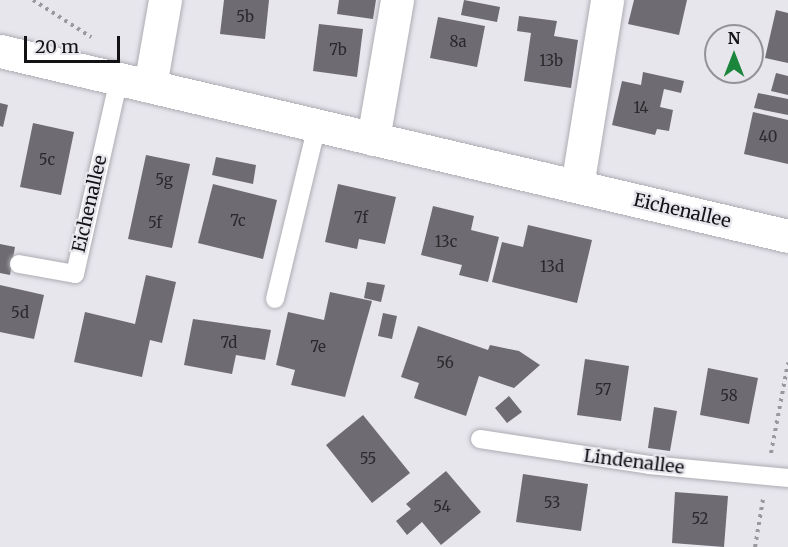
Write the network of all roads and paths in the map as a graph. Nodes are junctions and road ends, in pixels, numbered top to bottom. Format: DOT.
graph roads {
  1 [pos="165,0"];
  2 [pos="397,0"];
  3 [pos="607,0"];
  4 [pos="0,27"];
  5 [pos="8,53"];
  6 [pos="119,79"];
  7 [pos="150,86"];
  8 [pos="317,126"];
  9 [pos="373,139"];
  10 [pos="577,186"];
  11 [pos="788,236"];
  12 [pos="19,264"];
  13 [pos="275,299"];
  14 [pos="480,439"];
  15 [pos="788,478"];
  1 -- 7 [label="street"];
  2 -- 9 [label="street"];
  3 -- 10 [label="street"];
  4 -- 5 [label="street, Eichenallee"];
  5 -- 6 [label="street, Eichenallee"];
  6 -- 7 [label="street, Eichenallee"];
  6 -- 12 [label="lane, Eichenallee"];
  7 -- 8 [label="street, Eichenallee"];
  8 -- 9 [label="street, Eichenallee"];
  8 -- 13 [label="lane"];
  9 -- 10 [label="street, Eichenallee"];
  10 -- 11 [label="street, Eichenallee"];
  14 -- 15 [label="lane, Lindenallee"];
}
